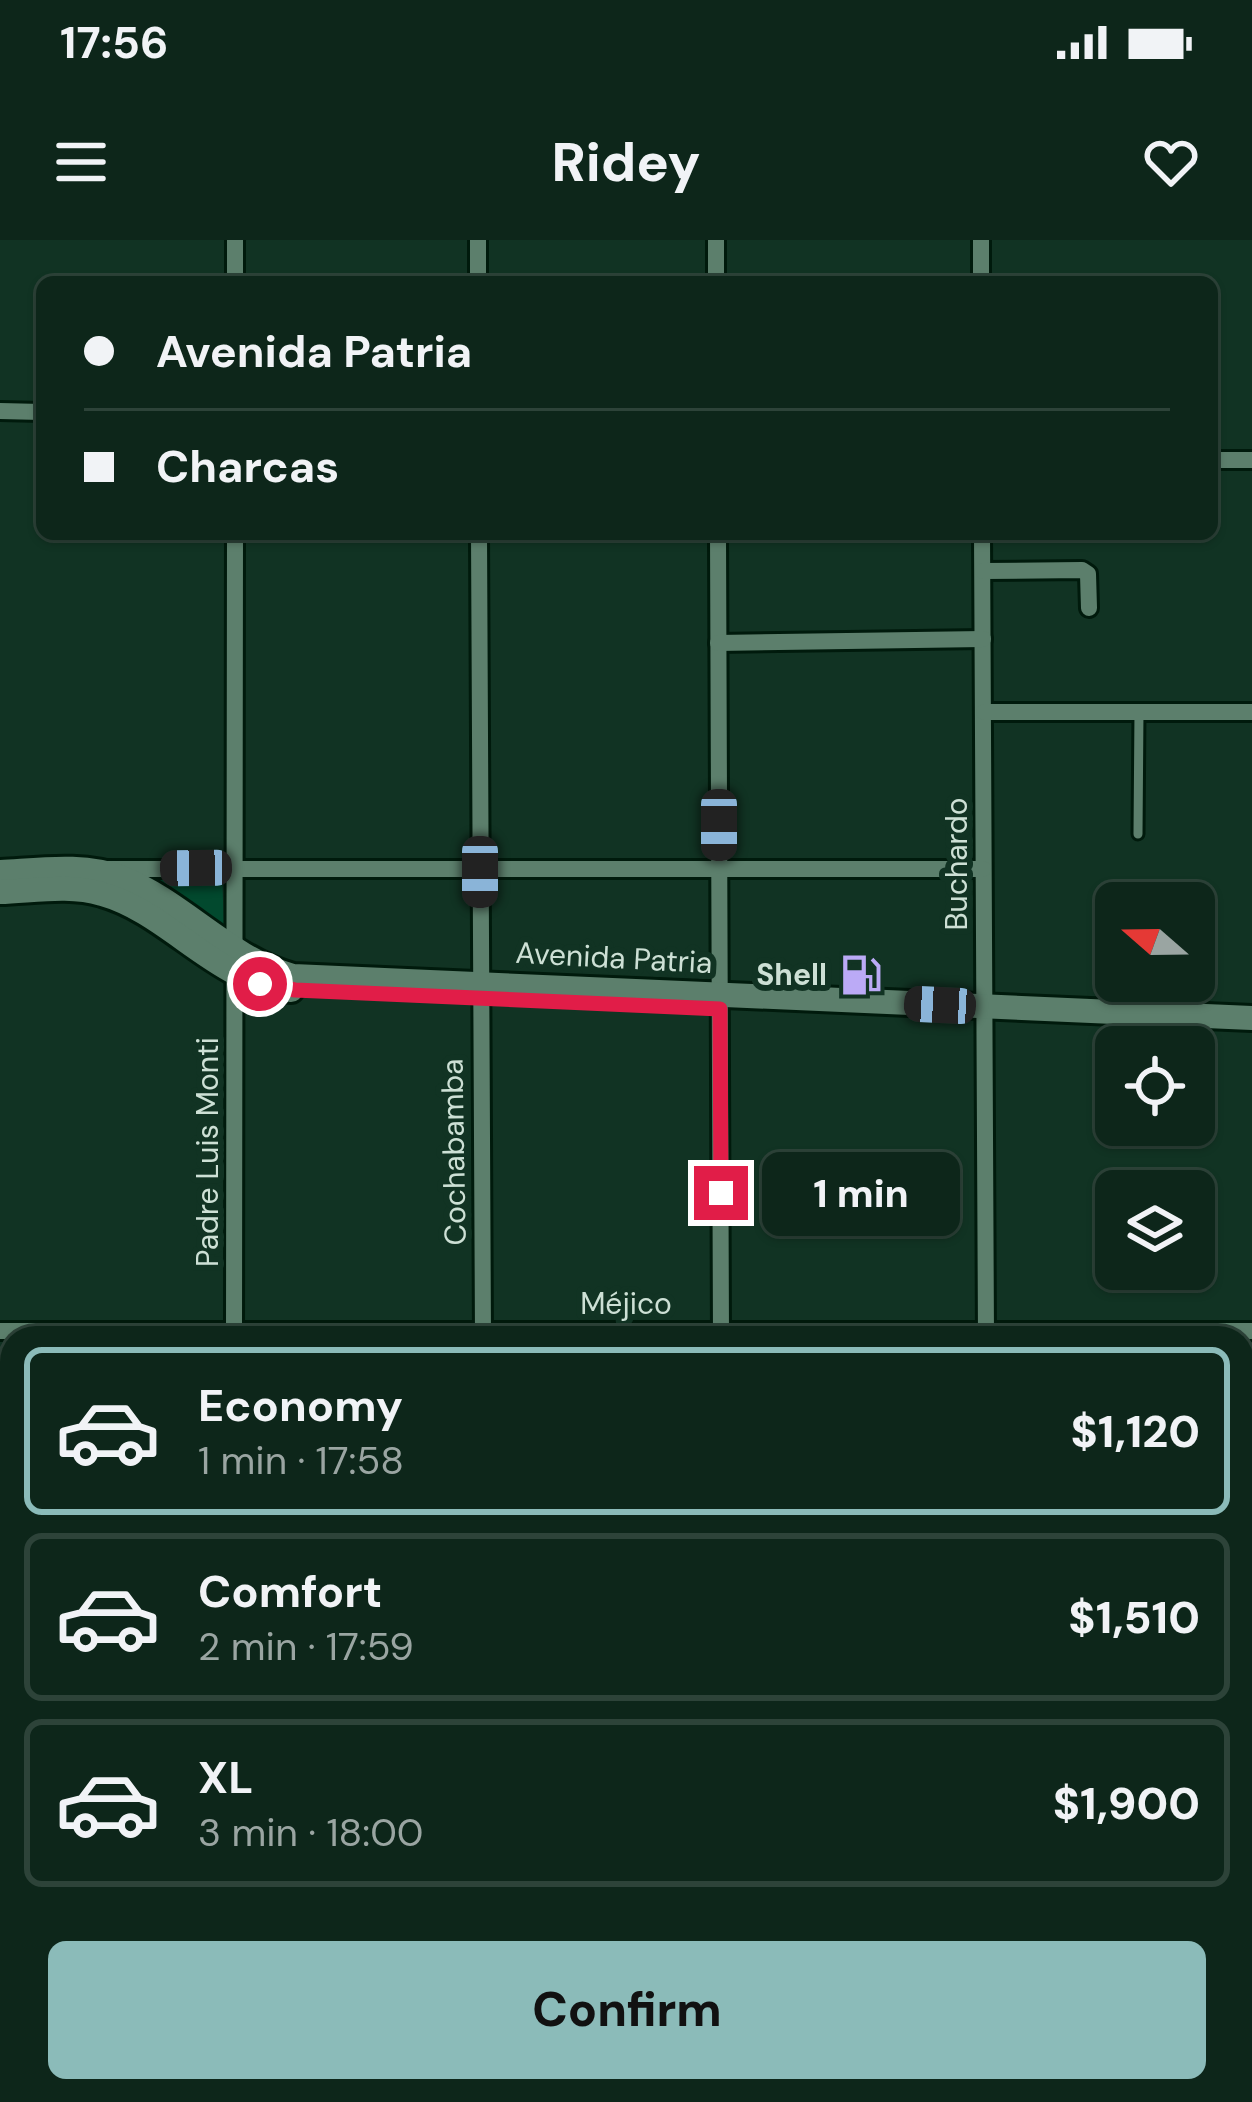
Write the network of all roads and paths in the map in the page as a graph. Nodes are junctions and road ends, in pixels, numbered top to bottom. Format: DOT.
graph roads {
  1 [pos="235,240"];
  2 [pos="478,240"];
  3 [pos="716,240"];
  4 [pos="981,240"];
  5 [pos="235,276"];
  6 [pos="478,276"];
  7 [pos="716,276"];
  8 [pos="981,276"];
  9 [pos="0,411"];
  10 [pos="36,412"];
  11 [pos="1218,460"];
  12 [pos="1252,460"];
  13 [pos="236,540"];
  14 [pos="479,540"];
  15 [pos="718,540"];
  16 [pos="982,540"];
  17 [pos="982,571"];
  18 [pos="1089,608"];
  19 [pos="983,639"];
  20 [pos="718,643"];
  21 [pos="1139,711"];
  22 [pos="984,712"];
  23 [pos="1252,712"];
  24 [pos="1138,834"];
  25 [pos="237,867"];
  26 [pos="983,869"];
  27 [pos="719,870"];
  28 [pos="0,872"];
  29 [pos="480,872"];
  30 [pos="143,888"];
  31 [pos="0,892"];
  32 [pos="236,961"];
  33 [pos="480,990"];
  34 [pos="720,1001"];
  35 [pos="984,1014"];
  36 [pos="1252,1018"];
  37 [pos="1252,1031"];
  38 [pos="234,1326"];
  39 [pos="483,1326"];
  40 [pos="722,1326"];
  41 [pos="986,1326"];
  1 -- 5 [label="street"];
  2 -- 6 [label="street"];
  3 -- 7 [label="street"];
  4 -- 8 [label="street"];
  9 -- 10 [label="street"];
  11 -- 12 [label="street"];
  13 -- 25 [label="street, Padre Luis Monti"];
  14 -- 29 [label="street, Cochabamba"];
  15 -- 20 [label="street"];
  16 -- 17 [label="street, Buchardo"];
  17 -- 18 [label="street"];
  17 -- 19 [label="street, Buchardo"];
  19 -- 20 [label="street"];
  19 -- 22 [label="street, Buchardo"];
  20 -- 27 [label="street"];
  21 -- 22 [label="street"];
  21 -- 23 [label="street"];
  21 -- 24 [label="lane"];
  22 -- 26 [label="street, Buchardo"];
  25 -- 29 [label="street"];
  25 -- 30 [label="street"];
  25 -- 32 [label="street, Padre Luis Monti"];
  26 -- 27 [label="street"];
  26 -- 35 [label="street, Buchardo"];
  27 -- 29 [label="street"];
  27 -- 34 [label="street"];
  28 -- 30 [label="main road, Avenida Patria"];
  29 -- 33 [label="street, Cochabamba"];
  30 -- 31 [label="main road, Avenida Patria"];
  30 -- 32 [label="main road, Avenida Patria"];
  32 -- 33 [label="main road, Avenida Patria"];
  32 -- 38 [label="street, Padre Luis Monti"];
  33 -- 34 [label="main road, Avenida Patria"];
  33 -- 39 [label="street, Cochabamba"];
  34 -- 35 [label="main road, Avenida Patria"];
  34 -- 40 [label="street"];
  35 -- 36 [label="main road, Avenida Patria"];
  35 -- 37 [label="main road, Avenida Patria"];
  35 -- 41 [label="street, Buchardo"];
}
